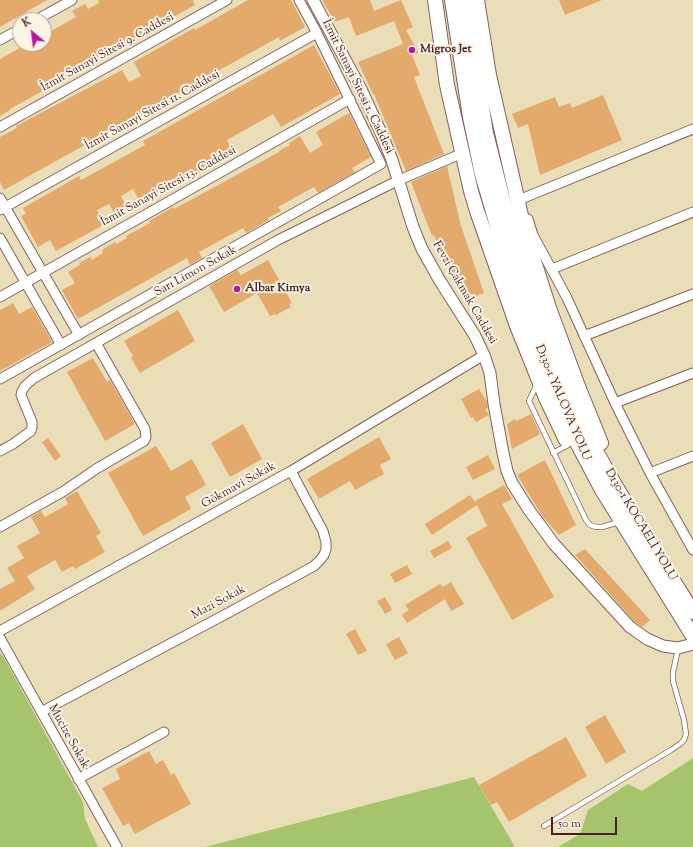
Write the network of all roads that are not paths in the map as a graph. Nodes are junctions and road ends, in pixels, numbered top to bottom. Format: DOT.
graph roads {
  1 [pos="227,0"];
  2 [pos="299,0"];
  3 [pos="313,0"];
  4 [pos="435,0"];
  5 [pos="452,0"];
  6 [pos="465,0"];
  7 [pos="477,0"];
  8 [pos="66,1"];
  9 [pos="49,12"];
  10 [pos="12,33"];
  11 [pos="318,33"];
  12 [pos="0,40"];
  13 [pos="350,99"];
  14 [pos="0,126"];
  15 [pos="693,129"];
  16 [pos="463,153"];
  17 [pos="507,155"];
  18 [pos="399,180"];
  19 [pos="0,198"];
  20 [pos="521,199"];
  21 [pos="3,209"];
  22 [pos="693,212"];
  23 [pos="500,216"];
  24 [pos="0,238"];
  25 [pos="552,269"];
  26 [pos="42,273"];
  27 [pos="25,282"];
  28 [pos="693,294"];
  29 [pos="0,297"];
  30 [pos="79,335"];
  31 [pos="584,336"];
  32 [pos="96,343"];
  33 [pos="61,345"];
  34 [pos="484,355"];
  35 [pos="693,373"];
  36 [pos="0,379"];
  37 [pos="538,380"];
  38 [pos="615,403"];
  39 [pos="568,445"];
  40 [pos="0,451"];
  41 [pos="553,453"];
  42 [pos="693,456"];
  43 [pos="291,471"];
  44 [pos="650,473"];
  45 [pos="602,490"];
  46 [pos="620,522"];
  47 [pos="0,527"];
  48 [pos="690,540"];
  49 [pos="648,541"];
  50 [pos="693,550"];
  51 [pos="693,612"];
  52 [pos="0,631"];
  53 [pos="693,636"];
  54 [pos="0,638"];
  55 [pos="693,644"];
  56 [pos="678,648"];
  57 [pos="41,712"];
  58 [pos="164,732"];
  59 [pos="78,779"];
  60 [pos="544,826"];
  61 [pos="116,847"];
  1 -- 14 [label="street, İzmit Sanayi Sitesi 9. Caddesi"];
  2 -- 11 [label="street, İzmit Sanayi Sitesi 1. Caddesi"];
  3 -- 18 [label="street, Fevzi Çakmak Caddesi"];
  4 -- 16 [label="highway"];
  5 -- 23 [label="highway"];
  6 -- 23 [label="highway"];
  7 -- 17 [label="highway"];
  8 -- 9 [label="street"];
  10 -- 12 [label="street"];
  11 -- 13 [label="street, İzmit Sanayi Sitesi 1. Caddesi"];
  11 -- 21 [label="street, İzmit Sanayi Sitesi 11. Caddesi"];
  13 -- 26 [label="street, İzmit Sanayi Sitesi 13. Caddesi"];
  13 -- 30 [label="street, İzmit Sanayi Sitesi 1. Caddesi"];
  15 -- 20 [label="street"];
  16 -- 18 [label="street, Sarı Limon Sokak"];
  16 -- 37 [label="highway"];
  17 -- 20 [label="street"];
  17 -- 49 [label="highway"];
  18 -- 32 [label="street, Sarı Limon Sokak"];
  18 -- 34 [label="street, Fevzi Çakmak Caddesi"];
  19 -- 21 [label="street"];
  20 -- 25 [label="street"];
  21 -- 26 [label="street"];
  22 -- 25 [label="street"];
  23 -- 45 [label="highway, D130-1 YALOVA YOLU"];
  23 -- 49 [label="highway, D130-1 KOCAELİ YOLU"];
  24 -- 27 [label="street"];
  25 -- 31 [label="street"];
  26 -- 27 [label="street, İzmit Sanayi Sitesi 13. Caddesi"];
  26 -- 30 [label="street"];
  27 -- 29 [label="street, İzmit Sanayi Sitesi 13. Caddesi"];
  27 -- 33 [label="street"];
  28 -- 31 [label="street"];
  30 -- 33 [label="street"];
  31 -- 38 [label="street"];
  32 -- 40 [label="street, Sarı Limon Sokak"];
  32 -- 47 [label="street"];
  33 -- 36 [label="street"];
  34 -- 43 [label="street, Gökmavi Sokak"];
  34 -- 56 [label="street, Fevzi Çakmak Caddesi"];
  35 -- 38 [label="street"];
  37 -- 39 [label="highway"];
  37 -- 41 [label="lane"];
  38 -- 44 [label="street"];
  39 -- 41 [label="lane"];
  39 -- 45 [label="highway"];
  41 -- 46 [label="lane"];
  42 -- 44 [label="street"];
  43 -- 52 [label="street, Gökmavi Sokak"];
  43 -- 57 [label="street, Mazi Sokak"];
  44 -- 48 [label="street"];
  45 -- 46 [label="highway, D130-1 YALOVA YOLU"];
  46 -- 53 [label="highway, D130-1 YALOVA YOLU"];
  48 -- 50 [label="street"];
  49 -- 51 [label="highway, D130-1 KOCAELİ YOLU"];
  54 -- 57 [label="street, Mucize Sokak"];
  55 -- 56 [label="street, Fevzi Çakmak Caddesi"];
  56 -- 60 [label="lane"];
  57 -- 59 [label="street, Mucize Sokak"];
  58 -- 59 [label="street"];
  59 -- 61 [label="street, Mucize Sokak"];
}
